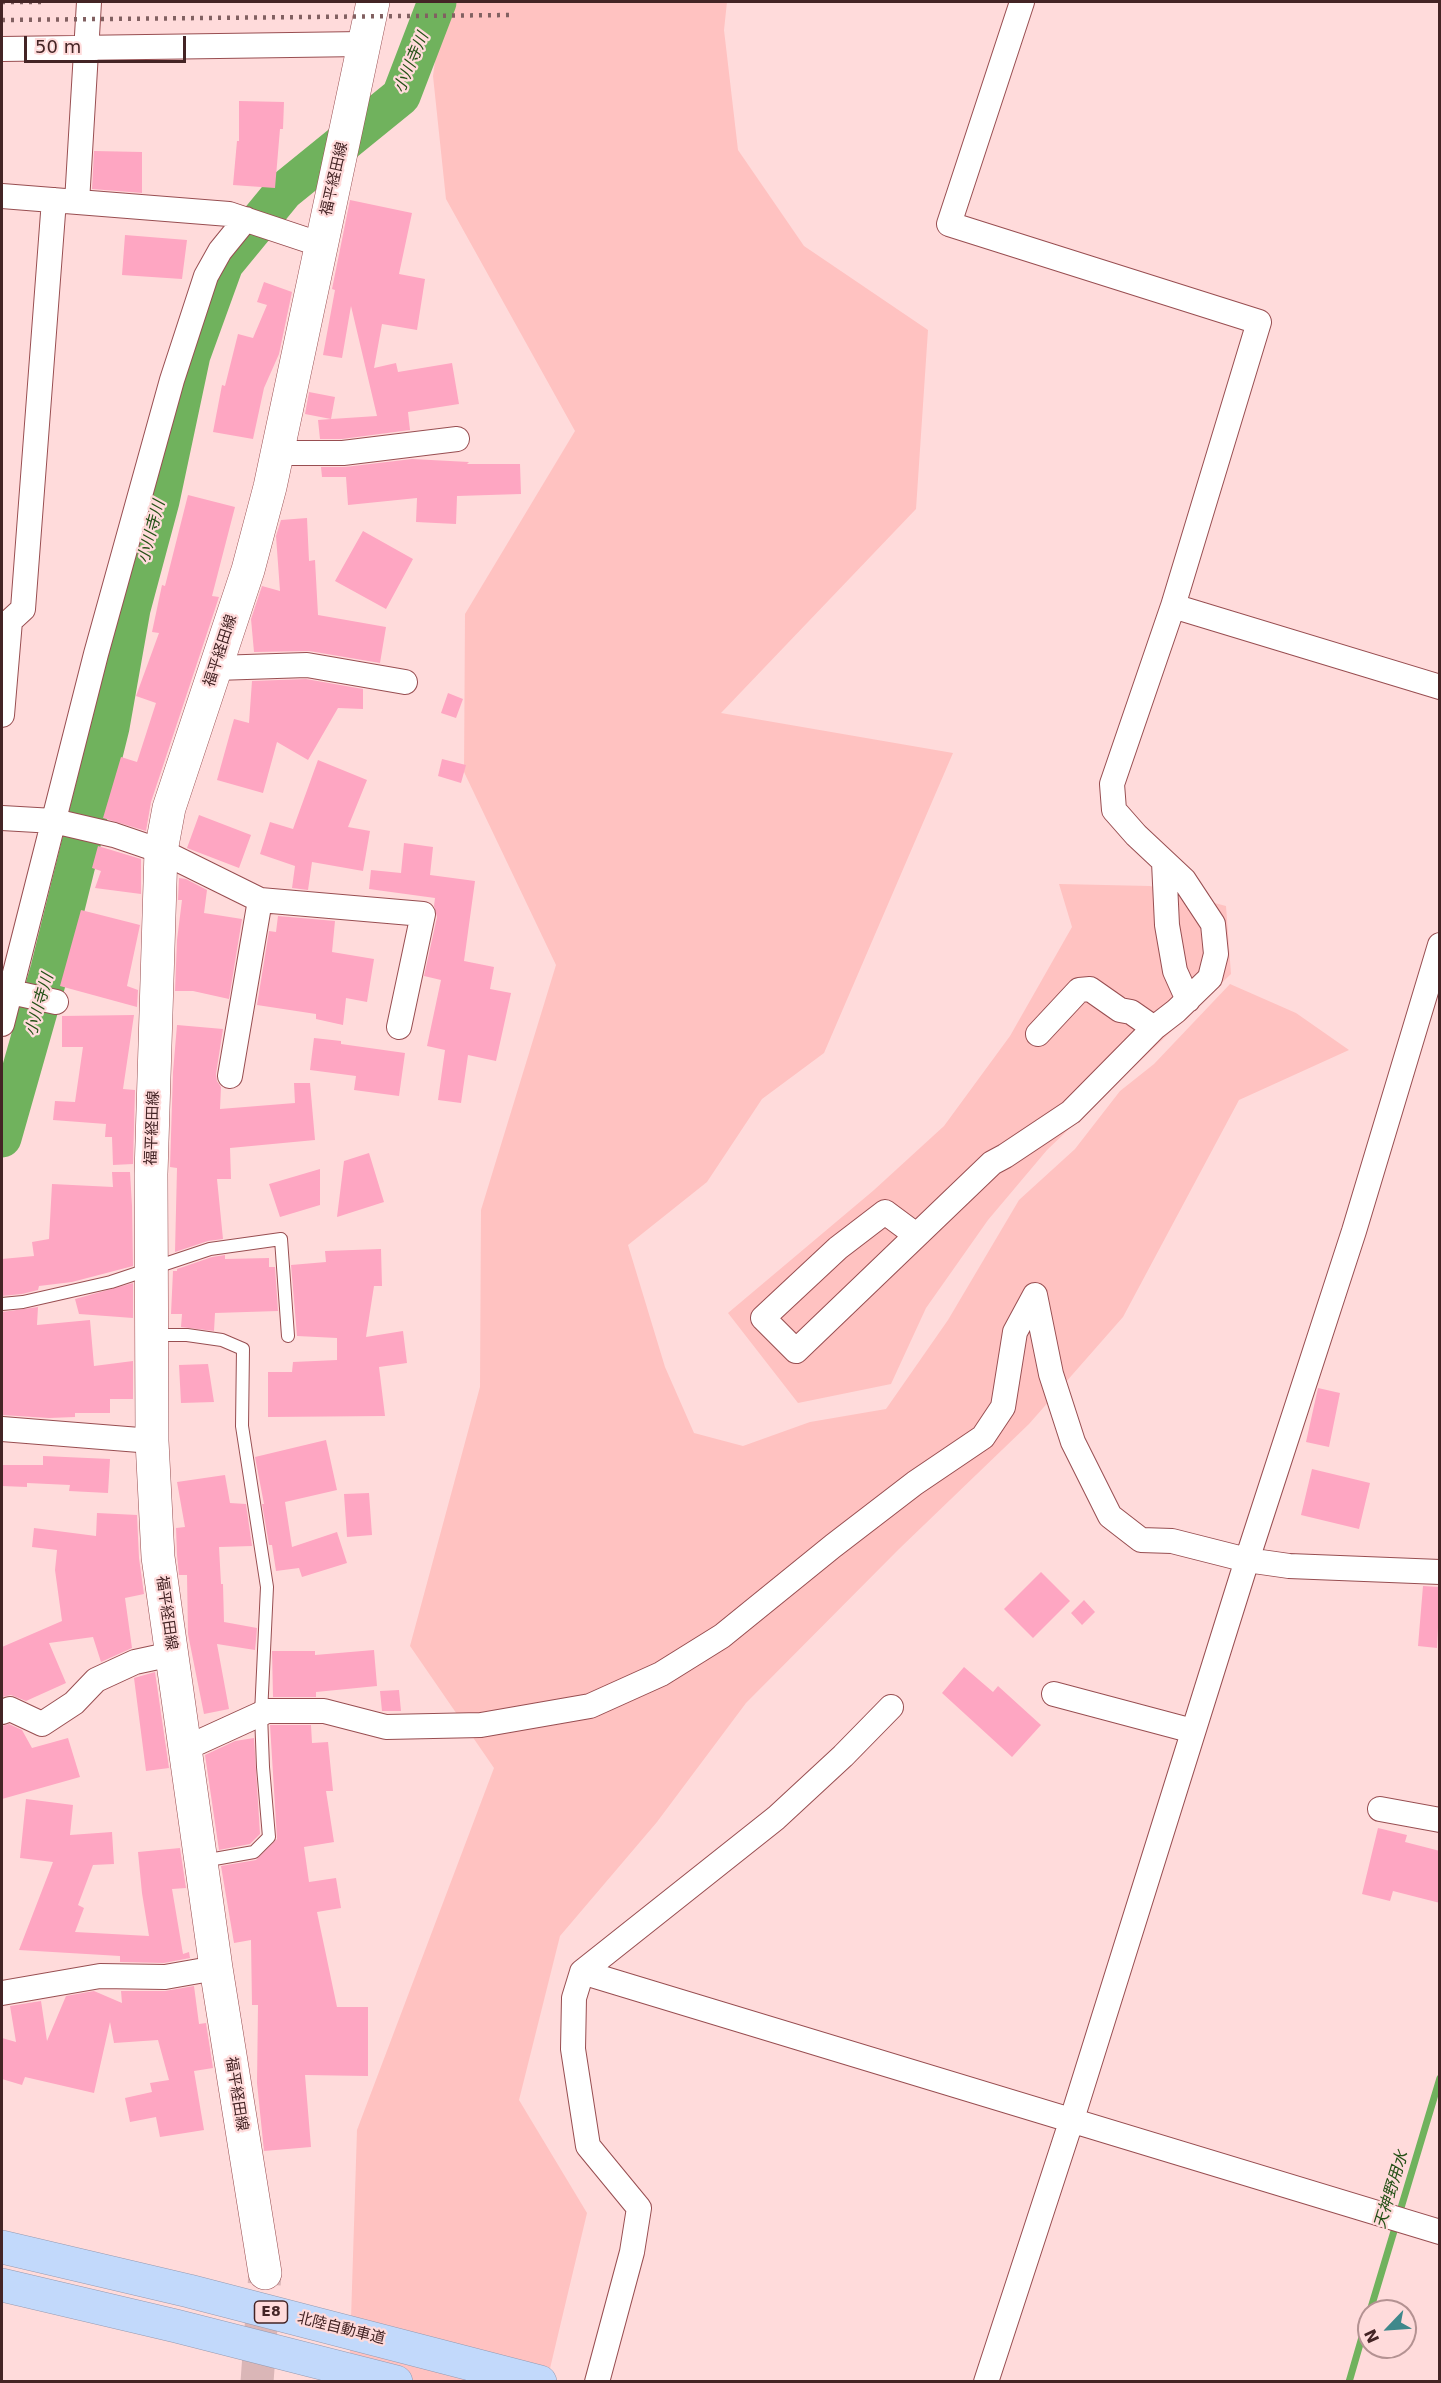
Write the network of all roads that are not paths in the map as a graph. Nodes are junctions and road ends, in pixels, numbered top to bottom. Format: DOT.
graph roads {
  1 [pos="89,2"];
  2 [pos="373,2"];
  3 [pos="1022,2"];
  4 [pos="363,44"];
  5 [pos="85,47"];
  6 [pos="2,49"];
  7 [pos="2,196"];
  8 [pos="66,201"];
  9 [pos="246,219"];
  10 [pos="324,232"];
  11 [pos="457,439"];
  12 [pos="277,453"];
  13 [pos="1173,606"];
  14 [pos="216,668"];
  15 [pos="405,682"];
  16 [pos="1440,687"];
  17 [pos="2,715"];
  18 [pos="2,818"];
  19 [pos="54,821"];
  20 [pos="161,851"];
  21 [pos="1164,862"];
  22 [pos="260,900"];
  23 [pos="1440,945"];
  24 [pos="11,992"];
  25 [pos="1188,1000"];
  26 [pos="56,1002"];
  27 [pos="2,1024"];
  28 [pos="399,1027"];
  29 [pos="1154,1028"];
  30 [pos="1038,1034"];
  31 [pos="230,1076"];
  32 [pos="916,1235"];
  33 [pos="152,1269"];
  34 [pos="2,1304"];
  35 [pos="152,1335"];
  36 [pos="288,1336"];
  37 [pos="2,1429"];
  38 [pos="152,1442"];
  39 [pos="1247,1560"];
  40 [pos="1440,1572"];
  41 [pos="172,1654"];
  42 [pos="1054,1694"];
  43 [pos="891,1707"];
  44 [pos="2,1712"];
  45 [pos="261,1714"];
  46 [pos="1193,1731"];
  47 [pos="186,1748"];
  48 [pos="1380,1809"];
  49 [pos="1440,1821"];
  50 [pos="202,1861"];
  51 [pos="216,1968"];
  52 [pos="582,1972"];
  53 [pos="2,1993"];
  54 [pos="1072,2119"];
  55 [pos="1440,2232"];
  56 [pos="2,2247"];
  57 [pos="265,2273"];
  58 [pos="2,2285"];
  59 [pos="989,2372"];
  60 [pos="396,2382"];
  61 [pos="540,2382"];
  62 [pos="597,2382"];
  1 -- 5 [label="street"];
  2 -- 4 [label="main road, 福平経田線"];
  3 -- 13 [label="street"];
  4 -- 5 [label="street"];
  4 -- 10 [label="main road, 福平経田線"];
  5 -- 6 [label="street"];
  5 -- 8 [label="street"];
  7 -- 8 [label="street"];
  8 -- 9 [label="street"];
  8 -- 17 [label="street"];
  9 -- 10 [label="street"];
  9 -- 19 [label="street"];
  10 -- 12 [label="main road, 福平経田線"];
  11 -- 12 [label="street"];
  12 -- 14 [label="main road, 福平経田線"];
  13 -- 16 [label="street"];
  13 -- 21 [label="street"];
  14 -- 15 [label="street"];
  14 -- 20 [label="main road, 福平経田線"];
  18 -- 19 [label="street"];
  19 -- 20 [label="street"];
  19 -- 24 [label="street"];
  20 -- 22 [label="street"];
  20 -- 33 [label="main road, 福平経田線"];
  21 -- 25 [label="street"];
  21 -- 25 [label="street"];
  22 -- 28 [label="street"];
  22 -- 31 [label="street"];
  23 -- 39 [label="street"];
  24 -- 26 [label="street"];
  24 -- 27 [label="street"];
  25 -- 29 [label="street"];
  29 -- 30 [label="street"];
  29 -- 32 [label="street"];
  32 -- 32 [label="street"];
  33 -- 34 [label="lane"];
  33 -- 35 [label="main road, 福平経田線"];
  33 -- 36 [label="lane"];
  35 -- 38 [label="main road, 福平経田線"];
  35 -- 45 [label="lane"];
  37 -- 38 [label="street"];
  38 -- 41 [label="main road, 福平経田線"];
  39 -- 40 [label="street"];
  39 -- 45 [label="street"];
  39 -- 46 [label="street"];
  41 -- 44 [label="street"];
  41 -- 47 [label="main road, 福平経田線"];
  42 -- 46 [label="street"];
  43 -- 52 [label="street"];
  45 -- 47 [label="street"];
  45 -- 50 [label="lane"];
  46 -- 54 [label="street"];
  47 -- 50 [label="main road, 福平経田線"];
  48 -- 49 [label="street"];
  50 -- 51 [label="main road, 福平経田線"];
  51 -- 53 [label="street"];
  51 -- 57 [label="main road, 福平経田線"];
  52 -- 54 [label="street"];
  52 -- 62 [label="street"];
  54 -- 55 [label="street"];
  54 -- 59 [label="street"];
  56 -- 61 [label="highway, 北陸自動車道 / E8"];
  58 -- 60 [label="highway, E8"];
}
